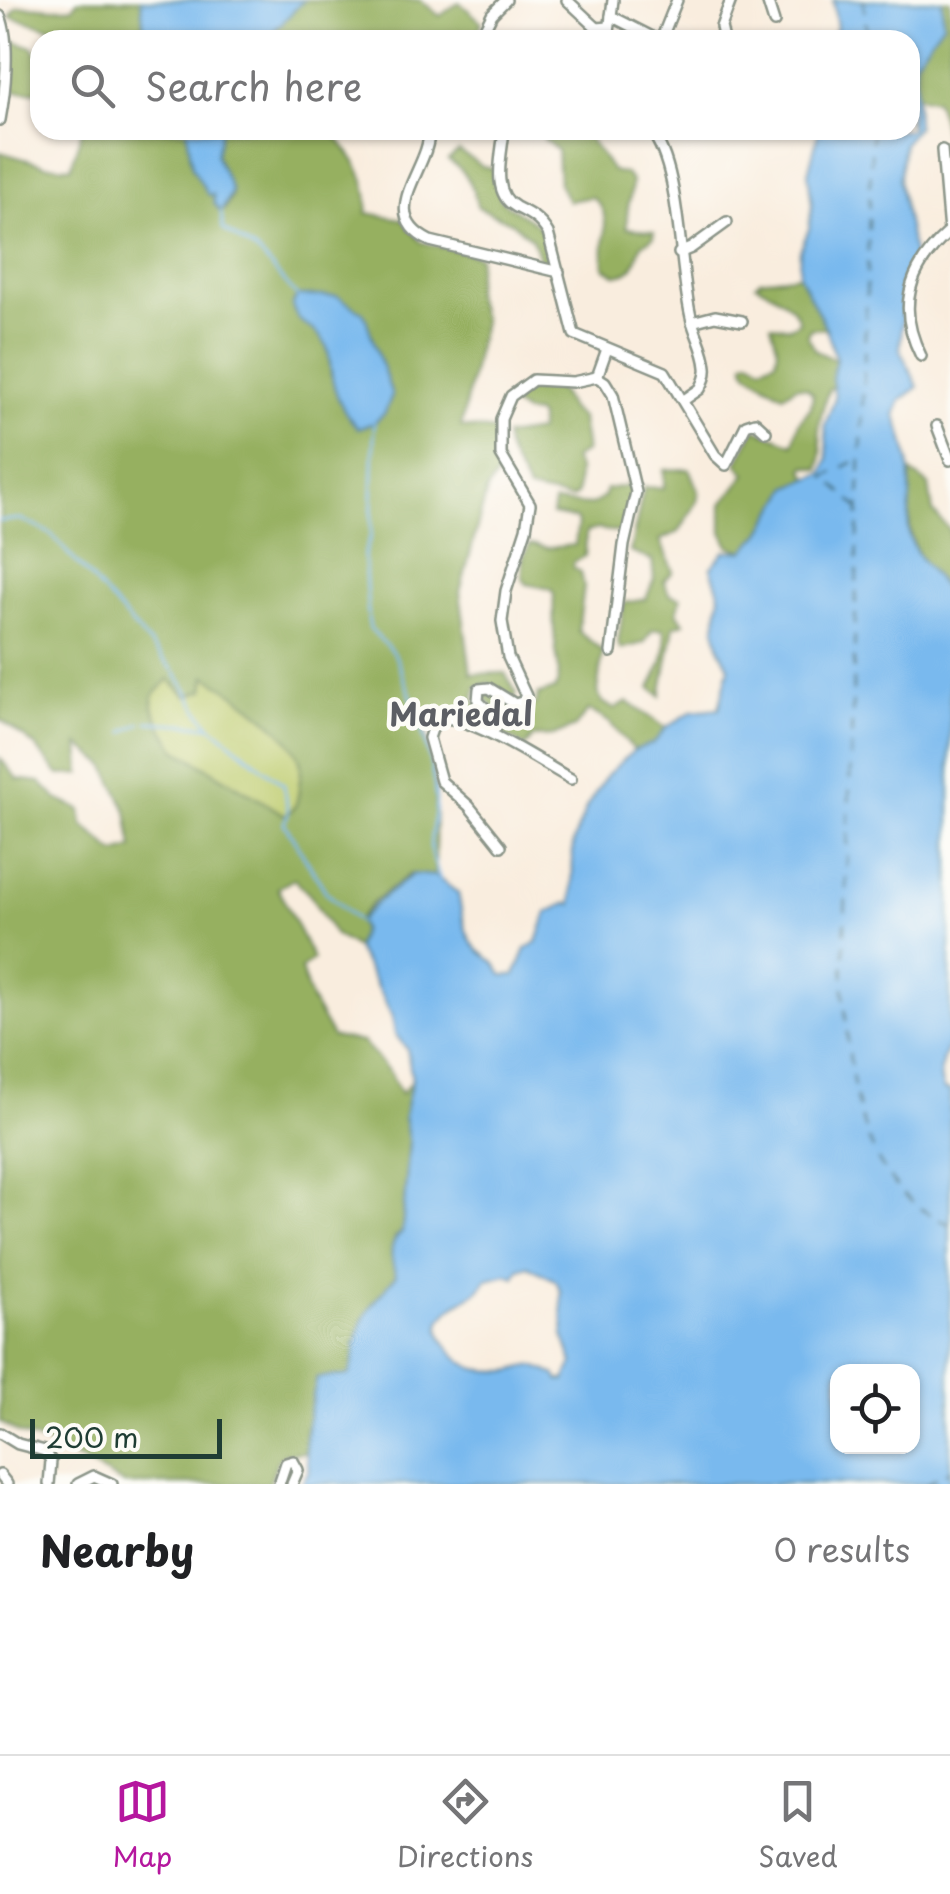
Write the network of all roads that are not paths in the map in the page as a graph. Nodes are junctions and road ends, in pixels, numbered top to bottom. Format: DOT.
graph roads {
  1 [pos="506,0"];
  2 [pos="567,0"];
  3 [pos="613,0"];
  4 [pos="677,0"];
  5 [pos="732,0"];
  6 [pos="767,0"];
  7 [pos="0,16"];
  8 [pos="610,22"];
  9 [pos="774,22"];
  10 [pos="484,30"];
  11 [pos="609,30"];
  12 [pos="632,30"];
  13 [pos="664,30"];
  14 [pos="722,30"];
  15 [pos="0,120"];
  16 [pos="428,140"];
  17 [pos="504,140"];
  18 [pos="659,140"];
  19 [pos="942,150"];
  20 [pos="727,222"];
  21 [pos="950,233"];
  22 [pos="679,253"];
  23 [pos="559,272"];
  24 [pos="742,321"];
  25 [pos="692,322"];
  26 [pos="607,349"];
  27 [pos="922,356"];
  28 [pos="596,377"];
  29 [pos="684,400"];
  30 [pos="937,426"];
  31 [pos="766,432"];
  32 [pos="950,460"];
  33 [pos="612,652"];
  34 [pos="491,731"];
  35 [pos="570,779"];
  36 [pos="501,846"];
  37 [pos="0,1433"];
  38 [pos="0,1476"];
  39 [pos="7,1484"];
  40 [pos="49,1484"];
  41 [pos="78,1484"];
  42 [pos="112,1484"];
  43 [pos="279,1484"];
  44 [pos="292,1484"];
  1 -- 10 [label="street"];
  2 -- 8 [label="street"];
  3 -- 8 [label="street"];
  4 -- 13 [label="street"];
  5 -- 14 [label="street"];
  6 -- 9 [label="street"];
  7 -- 15 [label="street"];
  8 -- 11 [label="street"];
  8 -- 12 [label="street"];
  16 -- 23 [label="street"];
  17 -- 23 [label="street"];
  18 -- 22 [label="street"];
  19 -- 21 [label="street"];
  20 -- 22 [label="street"];
  21 -- 27 [label="street"];
  22 -- 25 [label="street"];
  23 -- 26 [label="street"];
  24 -- 25 [label="street"];
  25 -- 29 [label="street"];
  26 -- 28 [label="street"];
  26 -- 29 [label="street"];
  28 -- 33 [label="street"];
  28 -- 34 [label="street"];
  29 -- 31 [label="street"];
  30 -- 32 [label="street"];
  34 -- 35 [label="street"];
  34 -- 36 [label="street"];
  37 -- 40 [label="street"];
  38 -- 39 [label="street"];
  41 -- 42 [label="street"];
  43 -- 44 [label="street"];
}
